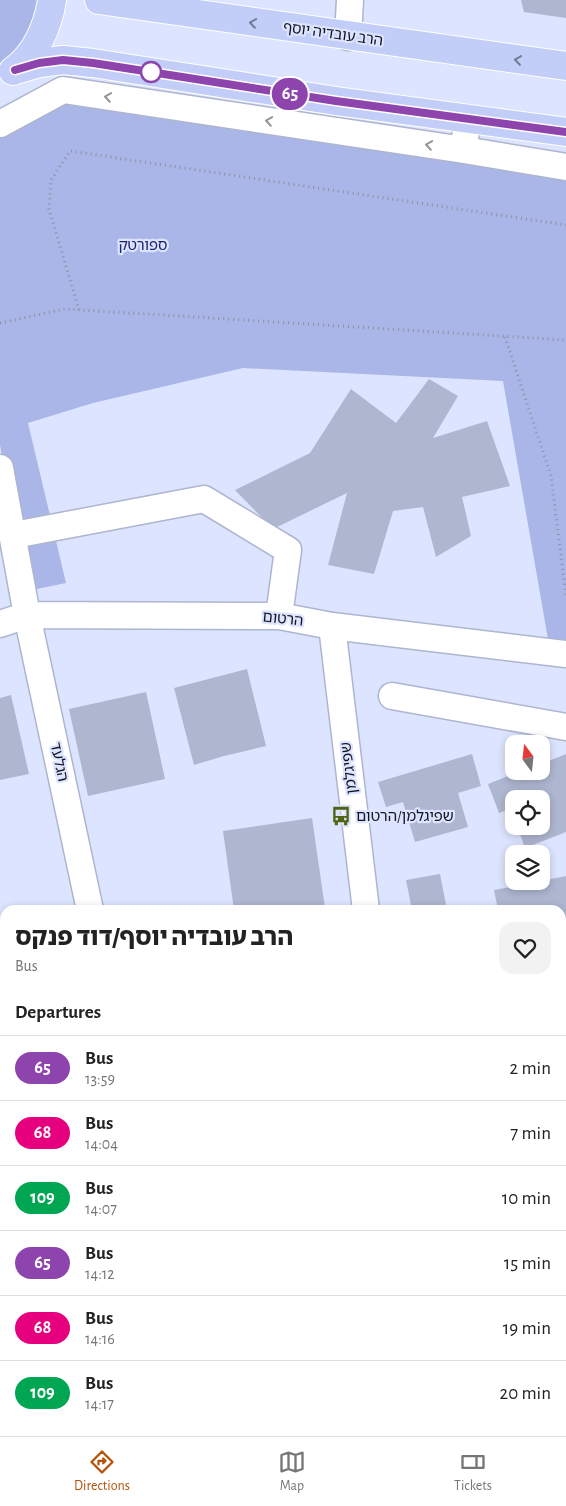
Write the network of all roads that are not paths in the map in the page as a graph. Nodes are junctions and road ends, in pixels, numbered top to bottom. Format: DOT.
graph roads {
  1 [pos="52,0"];
  2 [pos="100,0"];
  3 [pos="350,0"];
  4 [pos="348,36"];
  5 [pos="566,66"];
  6 [pos="7,76"];
  7 [pos="467,119"];
  8 [pos="0,124"];
  9 [pos="566,132"];
  10 [pos="464,150"];
  11 [pos="566,167"];
  12 [pos="0,468"];
  13 [pos="14,535"];
  14 [pos="27,615"];
  15 [pos="279,616"];
  16 [pos="0,624"];
  17 [pos="332,626"];
  18 [pos="566,654"];
  19 [pos="392,696"];
  20 [pos="565,722"];
  21 [pos="89,905"];
  22 [pos="365,905"];
  1 -- 6 [label="main road"];
  4 -- 2 [label="main road, הרב עובדיה יוסף, one-way"];
  3 -- 4 [label="street"];
  5 -- 4 [label="main road, הרב עובדיה יוסף, one-way"];
  6 -- 7 [label="main road"];
  7 -- 9 [label="main road"];
  7 -- 10 [label="street"];
  10 -- 8 [label="street, one-way"];
  10 -- 11 [label="street"];
  12 -- 13 [label="street, הגלעד"];
  13 -- 14 [label="street, הגלעד"];
  13 -- 15 [label="street"];
  14 -- 15 [label="street, הרטום"];
  14 -- 16 [label="street, הרטום"];
  14 -- 21 [label="street, הגלעד"];
  15 -- 17 [label="street, הרטום"];
  17 -- 18 [label="street, הרטום"];
  17 -- 22 [label="street, שפיגלמן"];
  19 -- 20 [label="street"];
}
